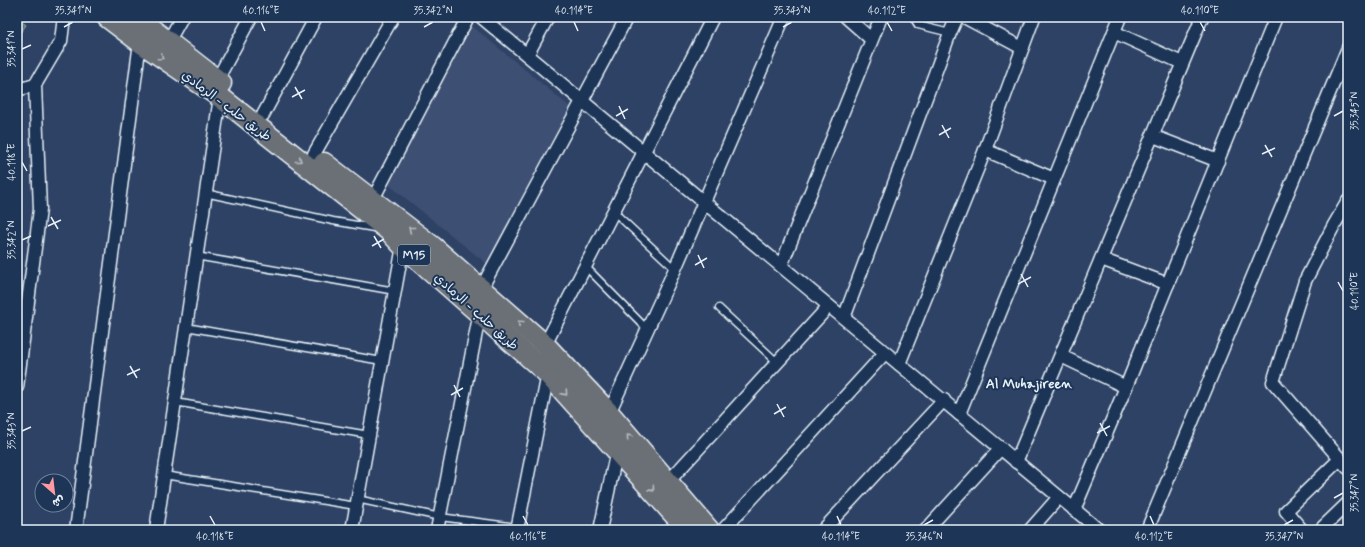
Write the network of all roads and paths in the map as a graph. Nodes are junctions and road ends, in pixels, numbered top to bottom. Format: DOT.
graph roads {
  1 [pos="64,17"];
  2 [pos="108,17"];
  3 [pos="136,17"];
  4 [pos="182,17"];
  5 [pos="251,17"];
  6 [pos="316,17"];
  7 [pos="393,17"];
  8 [pos="468,17"];
  9 [pos="481,17"];
  10 [pos="548,17"];
  11 [pos="627,17"];
  12 [pos="713,17"];
  13 [pos="784,17"];
  14 [pos="846,17"];
  15 [pos="881,17"];
  16 [pos="913,17"];
  17 [pos="957,17"];
  18 [pos="964,17"];
  19 [pos="1034,17"];
  20 [pos="1120,17"];
  21 [pos="1202,17"];
  22 [pos="1276,17"];
  23 [pos="1114,32"];
  24 [pos="950,33"];
  25 [pos="871,39"];
  26 [pos="140,42"];
  27 [pos="168,42"];
  28 [pos="1022,48"];
  29 [pos="1348,48"];
  30 [pos="527,55"];
  31 [pos="1182,63"];
  32 [pos="35,85"];
  33 [pos="218,88"];
  34 [pos="17,90"];
  35 [pos="581,101"];
  36 [pos="263,115"];
  37 [pos="1153,136"];
  38 [pos="985,150"];
  39 [pos="643,152"];
  40 [pos="314,154"];
  41 [pos="1218,161"];
  42 [pos="1054,179"];
  43 [pos="206,193"];
  44 [pos="373,199"];
  45 [pos="1348,201"];
  46 [pos="703,202"];
  47 [pos="614,211"];
  48 [pos="388,230"];
  49 [pos="403,246"];
  50 [pos="196,256"];
  51 [pos="1101,259"];
  52 [pos="585,266"];
  53 [pos="781,266"];
  54 [pos="675,269"];
  55 [pos="1168,284"];
  56 [pos="481,289"];
  57 [pos="395,291"];
  58 [pos="829,306"];
  59 [pos="719,308"];
  60 [pos="480,312"];
  61 [pos="844,318"];
  62 [pos="186,327"];
  63 [pos="647,329"];
  64 [pos="545,344"];
  65 [pos="885,353"];
  66 [pos="1061,356"];
  67 [pos="382,361"];
  68 [pos="777,362"];
  69 [pos="900,364"];
  70 [pos="548,374"];
  71 [pos="17,387"];
  72 [pos="1126,387"];
  73 [pos="944,400"];
  74 [pos="175,402"];
  75 [pos="609,413"];
  76 [pos="959,414"];
  77 [pos="369,435"];
  78 [pos="1001,448"];
  79 [pos="616,450"];
  80 [pos="1016,462"];
  81 [pos="1344,464"];
  82 [pos="164,475"];
  83 [pos="668,482"];
  84 [pos="1059,497"];
  85 [pos="357,502"];
  86 [pos="1348,503"];
  87 [pos="1074,510"];
  88 [pos="440,517"];
  89 [pos="674,523"];
  90 [pos="517,528"];
  91 [pos="76,530"];
  92 [pos="156,530"];
  93 [pos="352,530"];
  94 [pos="437,530"];
  95 [pos="600,530"];
  96 [pos="688,530"];
  97 [pos="709,530"];
  98 [pos="723,530"];
  99 [pos="823,530"];
  100 [pos="926,530"];
  101 [pos="1030,530"];
  102 [pos="1099,530"];
  103 [pos="1147,530"];
  104 [pos="1302,530"];
  105 [pos="1320,530"];
  1 -- 32 [label="street"];
  2 -- 26 [label="highway, طريق حلب - الرمادي / M15"];
  3 -- 27 [label="highway, طريق حلب - الرمادي / M15"];
  4 -- 27 [label="street"];
  5 -- 33 [label="street"];
  6 -- 36 [label="street"];
  7 -- 40 [label="street"];
  8 -- 44 [label="street"];
  9 -- 30 [label="street"];
  10 -- 30 [label="street"];
  11 -- 35 [label="street"];
  12 -- 39 [label="street"];
  13 -- 46 [label="street"];
  14 -- 25 [label="street"];
  15 -- 25 [label="street"];
  16 -- 24 [label="lane"];
  17 -- 24 [label="street"];
  18 -- 28 [label="street"];
  19 -- 28 [label="street"];
  20 -- 23 [label="street"];
  21 -- 31 [label="street"];
  22 -- 41 [label="street"];
  23 -- 31 [label="street"];
  23 -- 42 [label="street"];
  24 -- 61 [label="street"];
  25 -- 53 [label="street"];
  26 -- 33 [label="highway, طريق حلب - الرمادي / M15, one-way"];
  26 -- 91 [label="street"];
  27 -- 33 [label="highway, طريق حلب - الرمادي / M15"];
  28 -- 38 [label="street"];
  29 -- 103 [label="street"];
  30 -- 35 [label="street"];
  31 -- 37 [label="street"];
  32 -- 34 [label="street"];
  32 -- 71 [label="street"];
  33 -- 36 [label="highway, طريق حلب - الرمادي / M15"];
  33 -- 43 [label="street"];
  33 -- 48 [label="highway, طريق حلب - الرمادي / M15, one-way"];
  35 -- 39 [label="street"];
  35 -- 56 [label="street"];
  36 -- 40 [label="highway, طريق حلب - الرمادي / M15"];
  37 -- 41 [label="street"];
  37 -- 51 [label="street"];
  38 -- 42 [label="street"];
  38 -- 69 [label="street"];
  39 -- 46 [label="street"];
  39 -- 47 [label="street"];
  40 -- 44 [label="highway, طريق حلب - الرمادي / M15"];
  41 -- 55 [label="street"];
  42 -- 76 [label="street"];
  43 -- 48 [label="lane"];
  43 -- 50 [label="street"];
  56 -- 44 [label="highway, طريق حلب - الرمادي / M15, one-way"];
  45 -- 81 [label="street"];
  46 -- 53 [label="street"];
  46 -- 54 [label="street"];
  47 -- 52 [label="street"];
  47 -- 54 [label="lane"];
  48 -- 49 [label="highway, طريق حلب - الرمادي / M15"];
  49 -- 57 [label="street"];
  49 -- 60 [label="highway, طريق حلب - الرمادي / M15"];
  50 -- 57 [label="lane"];
  50 -- 62 [label="street"];
  51 -- 55 [label="street"];
  51 -- 66 [label="street"];
  52 -- 63 [label="lane"];
  52 -- 64 [label="street"];
  53 -- 58 [label="street"];
  54 -- 63 [label="street"];
  55 -- 72 [label="street"];
  64 -- 56 [label="highway, طريق حلب - الرمادي / M15, one-way"];
  57 -- 67 [label="street"];
  58 -- 61 [label="street"];
  58 -- 68 [label="street"];
  59 -- 68 [label="lane"];
  60 -- 70 [label="highway, طريق حلب - الرمادي / M15"];
  60 -- 88 [label="street"];
  61 -- 65 [label="street"];
  62 -- 67 [label="lane"];
  62 -- 74 [label="street"];
  63 -- 75 [label="street"];
  64 -- 75 [label="highway, طريق حلب - الرمادي / M15"];
  65 -- 69 [label="street"];
  65 -- 98 [label="street"];
  66 -- 72 [label="street"];
  66 -- 80 [label="street"];
  67 -- 77 [label="street"];
  68 -- 83 [label="street"];
  69 -- 73 [label="street"];
  70 -- 79 [label="highway, طريق حلب - الرمادي / M15, one-way"];
  70 -- 90 [label="street"];
  72 -- 87 [label="street"];
  73 -- 76 [label="street"];
  73 -- 99 [label="street"];
  74 -- 77 [label="lane"];
  74 -- 82 [label="street"];
  83 -- 75 [label="highway, طريق حلب - الرمادي / M15, one-way"];
  76 -- 78 [label="street"];
  77 -- 85 [label="street"];
  78 -- 80 [label="street"];
  78 -- 100 [label="street"];
  79 -- 89 [label="highway, طريق حلب - الرمادي / M15, one-way"];
  79 -- 95 [label="street"];
  80 -- 84 [label="street"];
  81 -- 104 [label="street"];
  82 -- 85 [label="lane"];
  82 -- 92 [label="street"];
  83 -- 97 [label="highway, طريق حلب - الرمادي / M15"];
  84 -- 87 [label="street"];
  84 -- 101 [label="street"];
  85 -- 88 [label="lane"];
  85 -- 93 [label="street"];
  86 -- 105 [label="street"];
  87 -- 102 [label="street"];
  88 -- 90 [label="lane"];
  88 -- 94 [label="street"];
  89 -- 96 [label="highway, طريق حلب - الرمادي / M15"];
}
